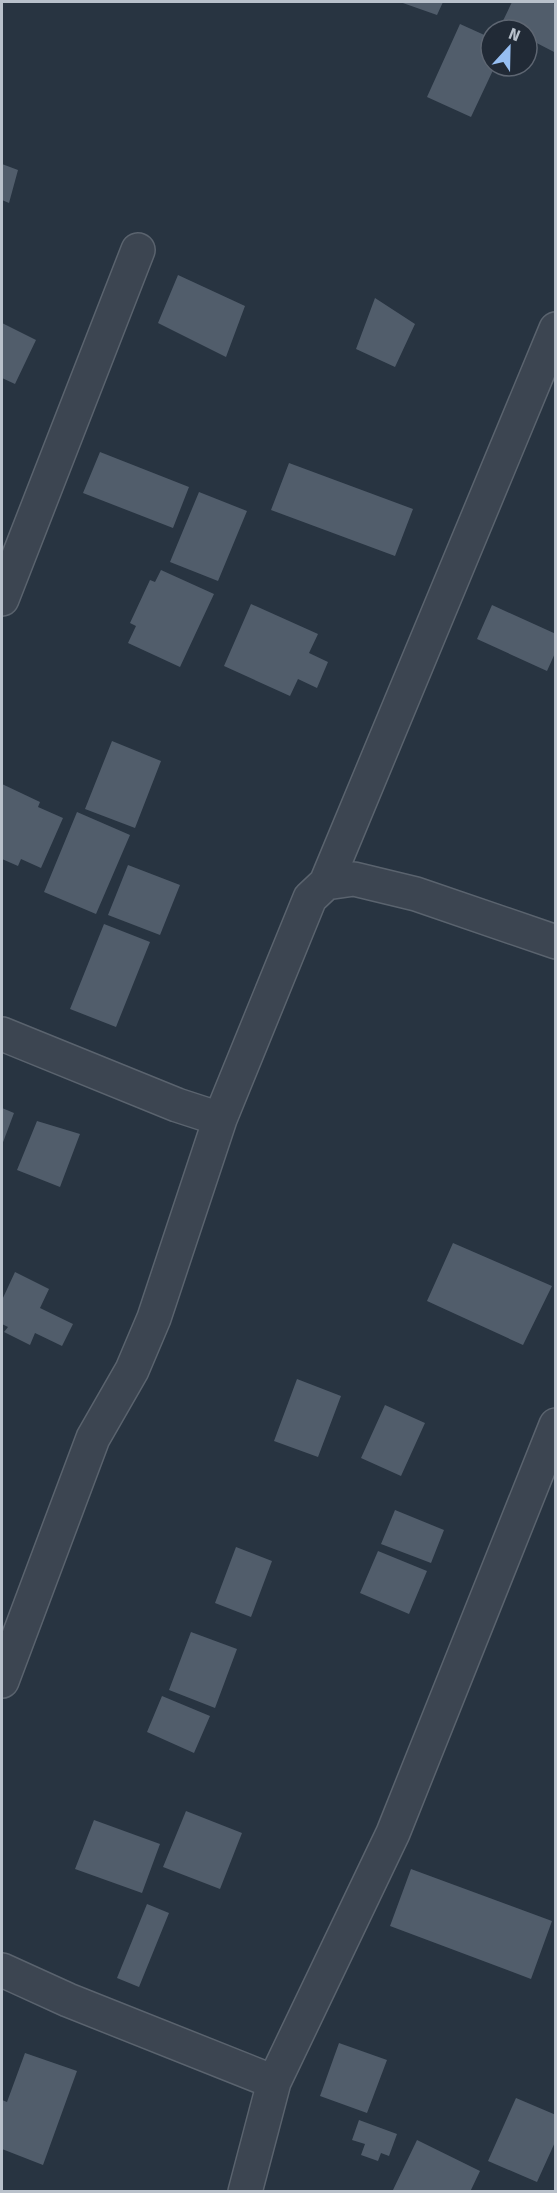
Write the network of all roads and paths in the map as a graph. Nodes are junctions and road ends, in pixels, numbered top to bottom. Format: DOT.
graph roads {
  1 [pos="138,250"];
  2 [pos="555,329"];
  3 [pos="2,599"];
  4 [pos="326,883"];
  5 [pos="555,942"];
  6 [pos="2,1034"];
  7 [pos="220,1119"];
  8 [pos="555,1425"];
  9 [pos="2,1681"];
  10 [pos="2,1970"];
  11 [pos="274,2082"];
  12 [pos="245,2192"];
  1 -- 3 [label="street"];
  2 -- 4 [label="street"];
  4 -- 5 [label="street"];
  4 -- 7 [label="street"];
  6 -- 7 [label="street"];
  7 -- 9 [label="street"];
  8 -- 11 [label="street"];
  10 -- 11 [label="street"];
  11 -- 12 [label="street"];
}
